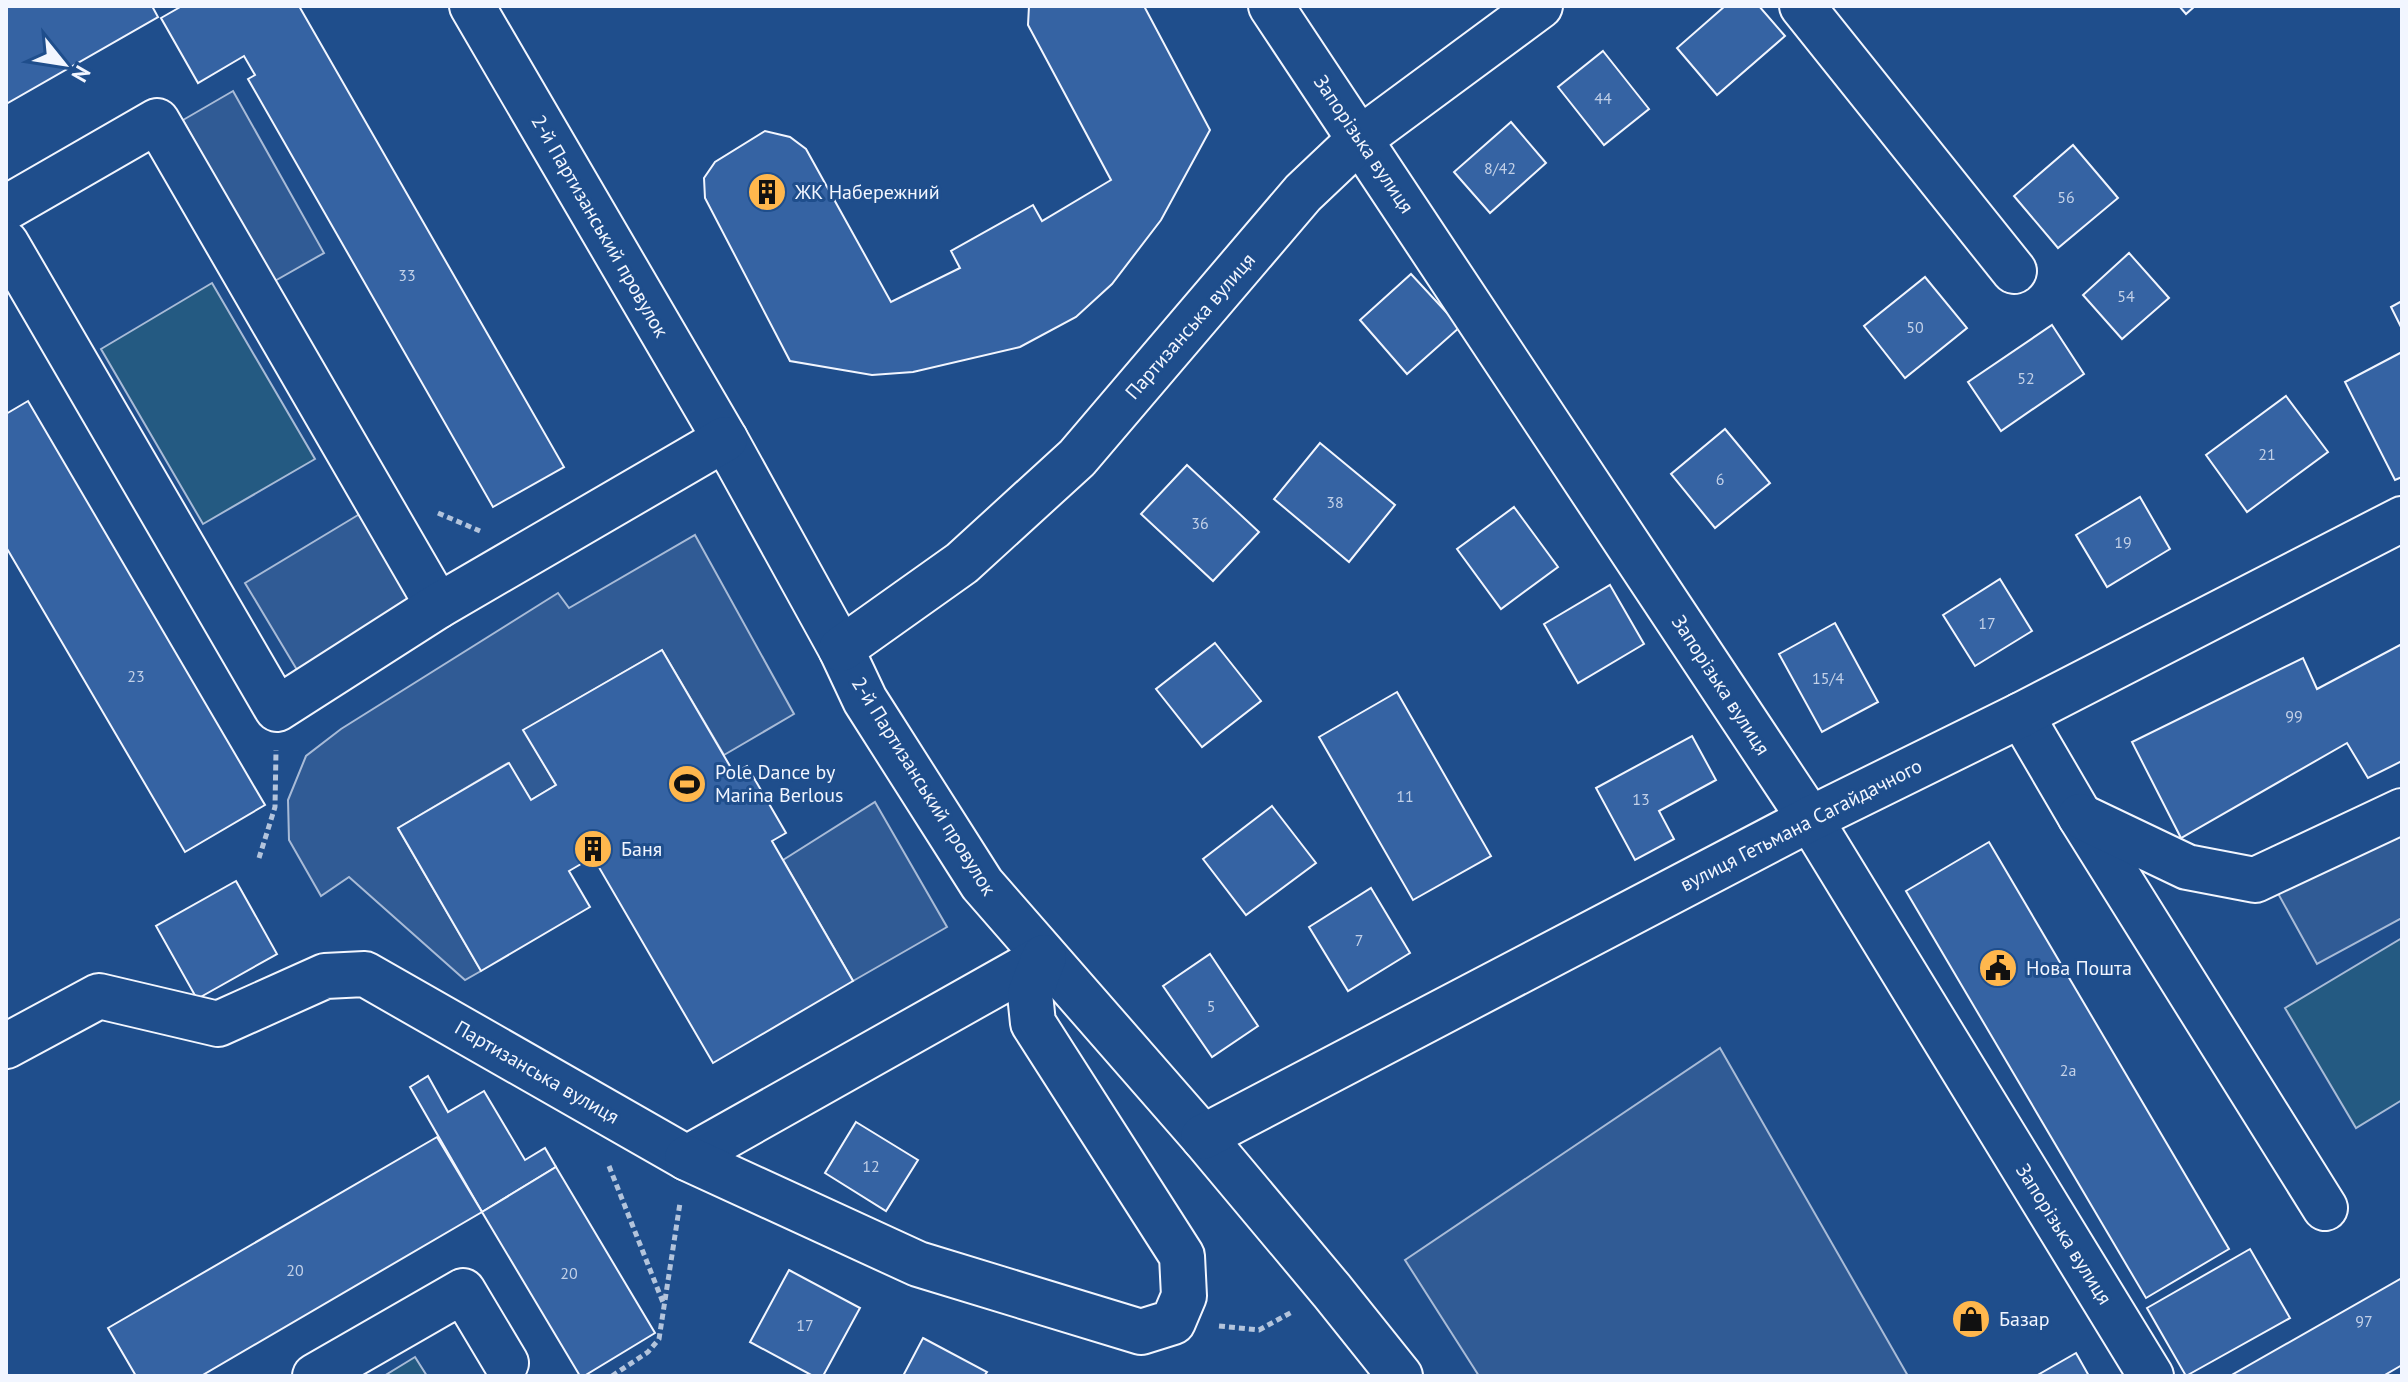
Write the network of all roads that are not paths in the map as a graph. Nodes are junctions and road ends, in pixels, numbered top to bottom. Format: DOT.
graph roads {
  1 [pos="472,6"];
  2 [pos="1271,6"];
  3 [pos="1540,6"];
  4 [pos="1802,6"];
  5 [pos="1360,139"];
  6 [pos="6,208"];
  7 [pos="6,243"];
  8 [pos="2014,271"];
  9 [pos="725,439"];
  10 [pos="2402,519"];
  11 [pos="438,606"];
  12 [pos="841,649"];
  13 [pos="2021,715"];
  14 [pos="2402,811"];
  15 [pos="2080,816"];
  16 [pos="1810,819"];
  17 [pos="1044,957"];
  18 [pos="6,1046"];
  19 [pos="1203,1137"];
  20 [pos="687,1158"];
  21 [pos="2325,1208"];
  22 [pos="506,1363"];
  23 [pos="315,1376"];
  24 [pos="1400,1376"];
  25 [pos="2151,1376"];
  1 -- 9 [label="street, 2-й Партизанський провулок"];
  2 -- 5 [label="street, Запорізька вулиця"];
  3 -- 5 [label="street, Партизанська вулиця"];
  4 -- 8 [label="street"];
  5 -- 12 [label="street, Партизанська вулиця"];
  5 -- 16 [label="street, Запорізька вулиця"];
  6 -- 11 [label="street"];
  7 -- 11 [label="street"];
  9 -- 11 [label="street"];
  9 -- 12 [label="street, 2-й Партизанський провулок"];
  10 -- 13 [label="street, вулиця Гетьмана Сагайдачного"];
  12 -- 17 [label="street, 2-й Партизанський провулок"];
  13 -- 15 [label="street"];
  13 -- 16 [label="street, вулиця Гетьмана Сагайдачного"];
  14 -- 15 [label="street"];
  15 -- 21 [label="street"];
  16 -- 19 [label="street, вулиця Гетьмана Сагайдачного"];
  16 -- 25 [label="street, Запорізька вулиця"];
  17 -- 19 [label="street, 2-й Партизанський провулок"];
  17 -- 20 [label="street"];
  17 -- 20 [label="street, Партизанська вулиця"];
  18 -- 20 [label="street, Партизанська вулиця"];
  19 -- 24 [label="street, 2-й Партизанський провулок"];
  22 -- 23 [label="street"];
}
